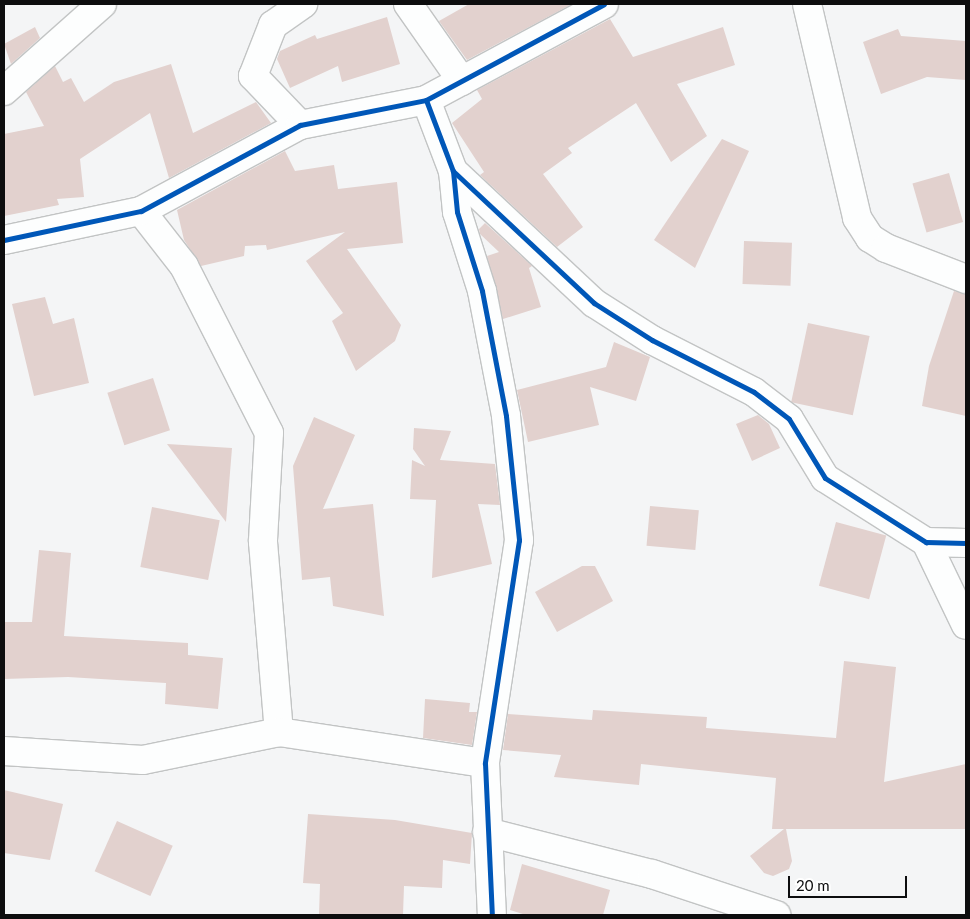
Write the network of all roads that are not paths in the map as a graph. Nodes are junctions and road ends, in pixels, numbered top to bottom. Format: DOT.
graph roads {
  1 [pos="102,4"];
  2 [pos="303,4"];
  3 [pos="408,4"];
  4 [pos="604,4"];
  5 [pos="807,4"];
  6 [pos="462,81"];
  7 [pos="4,91"];
  8 [pos="426,100"];
  9 [pos="300,125"];
  10 [pos="453,171"];
  11 [pos="141,211"];
  12 [pos="4,240"];
  13 [pos="966,279"];
  14 [pos="926,542"];
  15 [pos="966,543"];
  16 [pos="966,625"];
  17 [pos="279,732"];
  18 [pos="4,751"];
  19 [pos="485,763"];
  20 [pos="487,832"];
  21 [pos="492,915"];
  22 [pos="776,915"];
  1 -- 7 [label="street"];
  2 -- 9 [label="street"];
  3 -- 6 [label="street"];
  4 -- 6 [label="street"];
  5 -- 13 [label="street"];
  6 -- 8 [label="street"];
  8 -- 9 [label="street"];
  8 -- 10 [label="street"];
  9 -- 11 [label="street"];
  10 -- 14 [label="street"];
  10 -- 19 [label="street"];
  11 -- 12 [label="street"];
  11 -- 17 [label="street"];
  14 -- 15 [label="street"];
  14 -- 16 [label="street"];
  17 -- 18 [label="street"];
  17 -- 19 [label="street"];
  19 -- 20 [label="street"];
  20 -- 21 [label="street"];
  20 -- 22 [label="street"];
}
